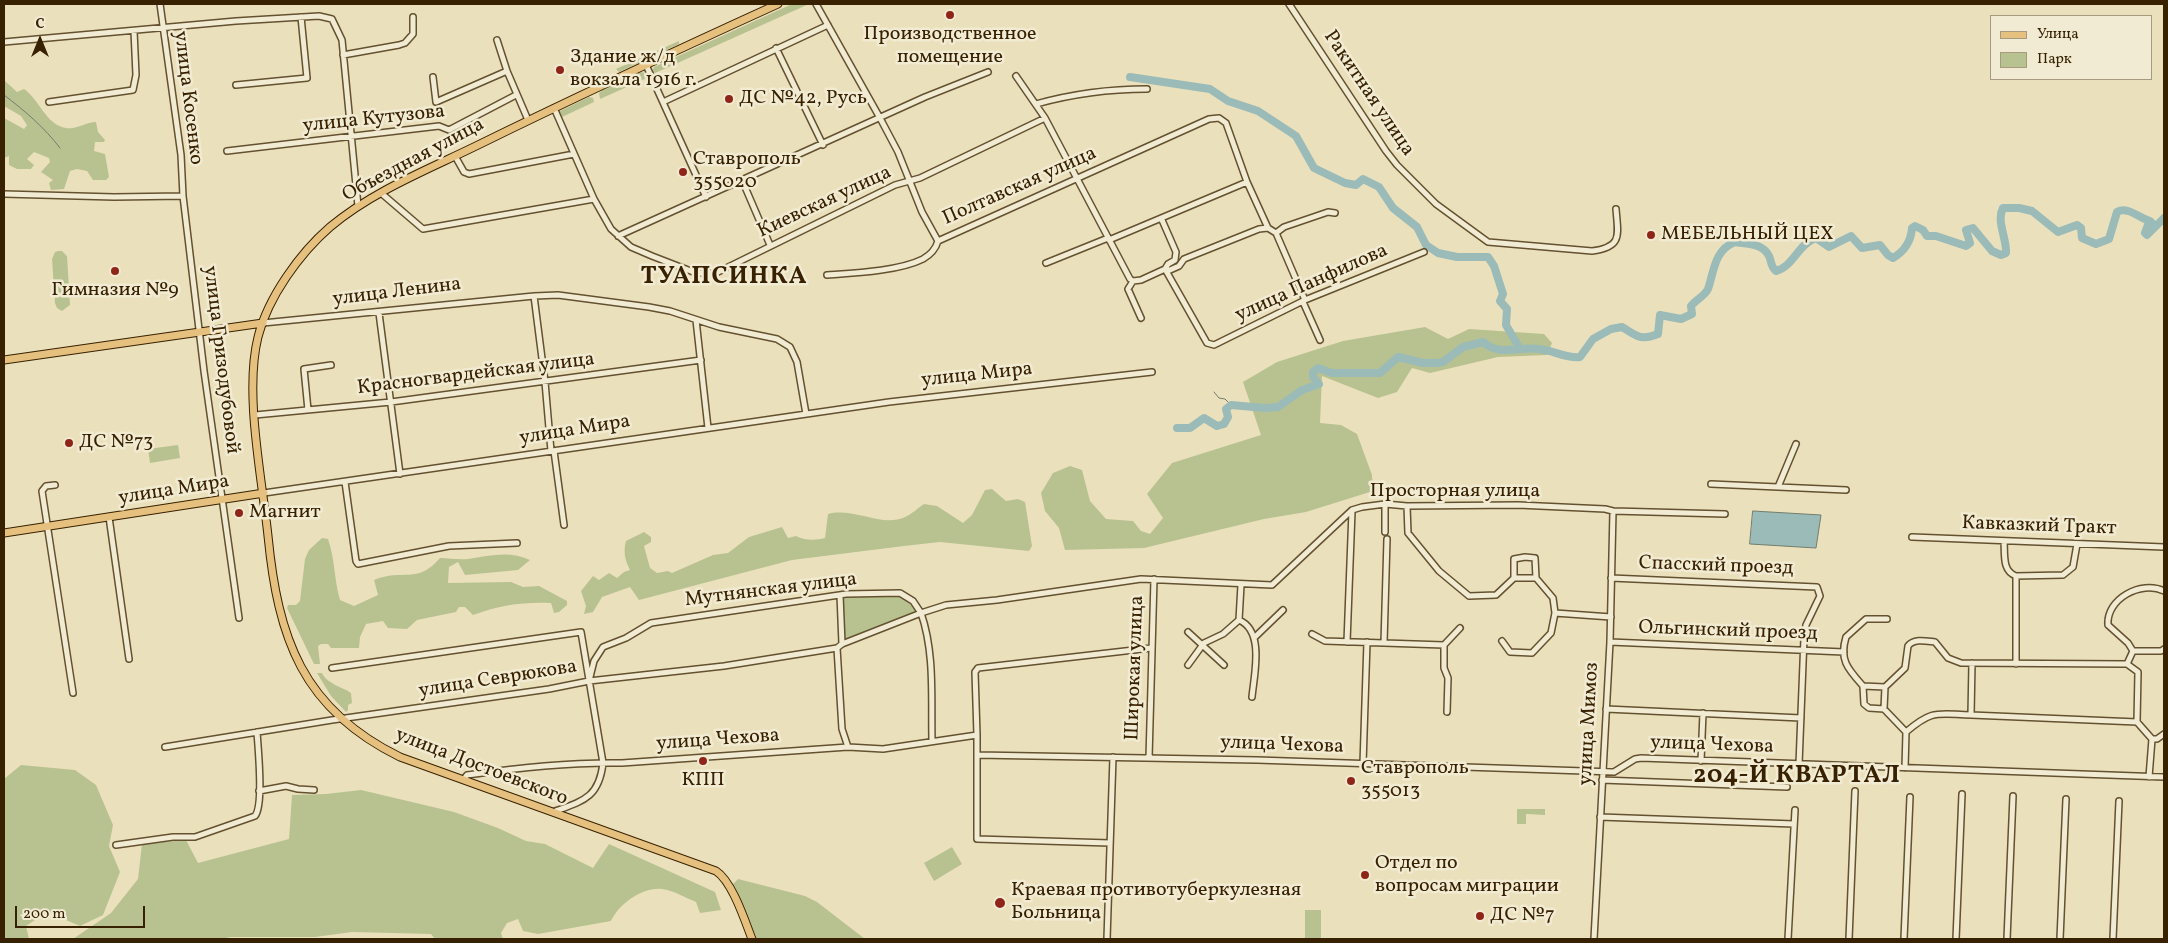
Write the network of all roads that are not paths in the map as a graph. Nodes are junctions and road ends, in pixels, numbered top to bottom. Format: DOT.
graph roads {
  1 [pos="160,4"];
  2 [pos="778,4"];
  3 [pos="816,4"];
  4 [pos="1289,4"];
  5 [pos="302,17"];
  6 [pos="413,17"];
  7 [pos="828,24"];
  8 [pos="163,28"];
  9 [pos="134,31"];
  10 [pos="497,40"];
  11 [pos="4,42"];
  12 [pos="776,48"];
  13 [pos="343,55"];
  14 [pos="646,65"];
  15 [pos="507,71"];
  16 [pos="988,72"];
  17 [pos="1016,76"];
  18 [pos="433,77"];
  19 [pos="236,85"];
  20 [pos="1147,89"];
  21 [pos="516,95"];
  22 [pos="49,102"];
  23 [pos="663,102"];
  24 [pos="1036,104"];
  25 [pos="554,108"];
  26 [pos="880,118"];
  27 [pos="1045,118"];
  28 [pos="528,120"];
  29 [pos="351,137"];
  30 [pos="823,145"];
  31 [pos="227,151"];
  32 [pos="574,154"];
  33 [pos="455,156"];
  34 [pos="1076,178"];
  35 [pos="742,180"];
  36 [pos="908,181"];
  37 [pos="1248,182"];
  38 [pos="381,193"];
  39 [pos="4,194"];
  40 [pos="183,196"];
  41 [pos="706,197"];
  42 [pos="594,199"];
  43 [pos="358,206"];
  44 [pos="1616,209"];
  45 [pos="1335,213"];
  46 [pos="1162,220"];
  47 [pos="1268,228"];
  48 [pos="1276,232"];
  49 [pos="618,236"];
  50 [pos="1109,239"];
  51 [pos="938,241"];
  52 [pos="770,245"];
  53 [pos="1424,252"];
  54 [pos="1179,260"];
  55 [pos="1046,263"];
  56 [pos="1165,268"];
  57 [pos="827,275"];
  58 [pos="1133,281"];
  59 [pos="534,296"];
  60 [pos="1304,301"];
  61 [pos="379,313"];
  62 [pos="1140,318"];
  63 [pos="696,320"];
  64 [pos="263,323"];
  65 [pos="200,332"];
  66 [pos="1320,340"];
  67 [pos="4,360"];
  68 [pos="700,360"];
  69 [pos="332,365"];
  70 [pos="1152,372"];
  71 [pos="545,382"];
  72 [pos="391,402"];
  73 [pos="308,410"];
  74 [pos="806,414"];
  75 [pos="254,415"];
  76 [pos="708,428"];
  77 [pos="1796,444"];
  78 [pos="553,451"];
  79 [pos="400,474"];
  80 [pos="345,482"];
  81 [pos="1711,484"];
  82 [pos="55,485"];
  83 [pos="1778,487"];
  84 [pos="1846,490"];
  85 [pos="264,493"];
  86 [pos="224,500"];
  87 [pos="1385,504"];
  88 [pos="1407,506"];
  89 [pos="1352,510"];
  90 [pos="1613,511"];
  91 [pos="1725,514"];
  92 [pos="109,517"];
  93 [pos="564,525"];
  94 [pos="49,526"];
  95 [pos="4,532"];
  96 [pos="1385,532"];
  97 [pos="1912,537"];
  98 [pos="1387,538"];
  99 [pos="2004,542"];
  100 [pos="517,543"];
  101 [pos="2077,544"];
  102 [pos="2164,547"];
  103 [pos="2016,576"];
  104 [pos="1514,578"];
  105 [pos="1536,578"];
  106 [pos="1611,578"];
  107 [pos="1154,580"];
  108 [pos="1240,585"];
  109 [pos="2164,590"];
  110 [pos="840,596"];
  111 [pos="1282,610"];
  112 [pos="921,613"];
  113 [pos="1555,613"];
  114 [pos="1610,617"];
  115 [pos="239,618"];
  116 [pos="1887,619"];
  117 [pos="1239,620"];
  118 [pos="1460,628"];
  119 [pos="1188,632"];
  120 [pos="1312,634"];
  121 [pos="1255,637"];
  122 [pos="1502,641"];
  123 [pos="1347,642"];
  124 [pos="1367,642"];
  125 [pos="1610,642"];
  126 [pos="1384,643"];
  127 [pos="1444,645"];
  128 [pos="839,646"];
  129 [pos="1201,646"];
  130 [pos="1151,648"];
  131 [pos="2164,649"];
  132 [pos="1803,650"];
  133 [pos="2133,651"];
  134 [pos="1844,652"];
  135 [pos="129,659"];
  136 [pos="1972,664"];
  137 [pos="2016,664"];
  138 [pos="2127,664"];
  139 [pos="1188,665"];
  140 [pos="1224,665"];
  141 [pos="332,668"];
  142 [pos="590,681"];
  143 [pos="1863,686"];
  144 [pos="1885,687"];
  145 [pos="73,693"];
  146 [pos="1252,697"];
  147 [pos="1606,709"];
  148 [pos="1884,709"];
  149 [pos="1447,712"];
  150 [pos="1703,713"];
  151 [pos="1971,715"];
  152 [pos="1801,718"];
  153 [pos="341,719"];
  154 [pos="2138,722"];
  155 [pos="257,732"];
  156 [pos="1906,732"];
  157 [pos="2164,734"];
  158 [pos="977,735"];
  159 [pos="2152,739"];
  160 [pos="932,740"];
  161 [pos="165,747"];
  162 [pos="848,747"];
  163 [pos="977,755"];
  164 [pos="1113,757"];
  165 [pos="1149,758"];
  166 [pos="1701,761"];
  167 [pos="603,763"];
  168 [pos="1363,764"];
  169 [pos="1798,764"];
  170 [pos="1905,768"];
  171 [pos="1602,772"];
  172 [pos="2149,777"];
  173 [pos="2164,778"];
  174 [pos="462,780"];
  175 [pos="1602,780"];
  176 [pos="1787,787"];
  177 [pos="259,790"];
  178 [pos="314,790"];
  179 [pos="1855,791"];
  180 [pos="1962,794"];
  181 [pos="2013,796"];
  182 [pos="1910,797"];
  183 [pos="2066,799"];
  184 [pos="2119,801"];
  185 [pos="1795,810"];
  186 [pos="553,813"];
  187 [pos="1600,818"];
  188 [pos="1794,824"];
  189 [pos="1110,843"];
  190 [pos="116,845"];
  191 [pos="752,939"];
  192 [pos="1107,939"];
  193 [pos="1594,939"];
  194 [pos="1788,939"];
  195 [pos="1849,939"];
  196 [pos="1904,939"];
  197 [pos="1956,939"];
  198 [pos="2007,939"];
  199 [pos="2060,939"];
  200 [pos="2113,939"];
  1 -- 8 [label="street, улица Косенко"];
  2 -- 14 [label="main road, Объездная улица"];
  3 -- 7 [label="street"];
  4 -- 44 [label="street, Ракитная улица"];
  5 -- 8 [label="street"];
  5 -- 13 [label="street"];
  5 -- 19 [label="street"];
  6 -- 13 [label="street"];
  7 -- 12 [label="street"];
  7 -- 26 [label="street"];
  8 -- 9 [label="street"];
  8 -- 40 [label="street, улица Косенко"];
  9 -- 11 [label="street"];
  9 -- 22 [label="street"];
  10 -- 15 [label="street"];
  12 -- 23 [label="street"];
  12 -- 30 [label="street"];
  13 -- 29 [label="street"];
  14 -- 23 [label="street"];
  14 -- 25 [label="main road, Объездная улица"];
  15 -- 18 [label="street"];
  15 -- 21 [label="street"];
  16 -- 26 [label="street"];
  17 -- 24 [label="street"];
  20 -- 24 [label="street"];
  21 -- 28 [label="street"];
  21 -- 29 [label="street, улица Кутузова"];
  23 -- 41 [label="street"];
  24 -- 27 [label="street"];
  25 -- 28 [label="main road, Объездная улица"];
  25 -- 32 [label="street"];
  26 -- 30 [label="street"];
  26 -- 36 [label="street"];
  27 -- 34 [label="street"];
  27 -- 36 [label="street, Киевская улица"];
  28 -- 33 [label="main road, Объездная улица"];
  29 -- 31 [label="street, улица Кутузова"];
  29 -- 43 [label="street"];
  30 -- 35 [label="street"];
  32 -- 33 [label="street"];
  32 -- 42 [label="street"];
  33 -- 38 [label="main road, Объездная улица"];
  34 -- 37 [label="street, Полтавская улица"];
  34 -- 50 [label="street"];
  34 -- 51 [label="street, Полтавская улица"];
  35 -- 41 [label="street"];
  35 -- 52 [label="street"];
  36 -- 51 [label="street"];
  36 -- 52 [label="street, Киевская улица"];
  37 -- 46 [label="street"];
  37 -- 47 [label="street"];
  38 -- 42 [label="street"];
  38 -- 43 [label="main road, Объездная улица"];
  39 -- 40 [label="street"];
  40 -- 65 [label="street, улица Гризодубовой"];
  41 -- 49 [label="street"];
  42 -- 49 [label="street"];
  43 -- 64 [label="main road, Объездная улица"];
  45 -- 48 [label="street"];
  46 -- 50 [label="street"];
  46 -- 54 [label="street"];
  47 -- 48 [label="street"];
  47 -- 54 [label="street"];
  48 -- 60 [label="street"];
  49 -- 52 [label="street, Киевская улица"];
  50 -- 55 [label="street"];
  50 -- 58 [label="street"];
  51 -- 57 [label="street, Полтавская улица"];
  53 -- 60 [label="street, улица Панфилова"];
  54 -- 56 [label="street"];
  56 -- 58 [label="street"];
  56 -- 60 [label="street, улица Панфилова"];
  58 -- 62 [label="street"];
  59 -- 61 [label="street, улица Ленина"];
  59 -- 63 [label="street, улица Ленина"];
  59 -- 71 [label="street"];
  60 -- 66 [label="street"];
  61 -- 64 [label="street, улица Ленина"];
  61 -- 72 [label="street"];
  63 -- 68 [label="street"];
  63 -- 74 [label="street, улица Ленина"];
  64 -- 65 [label="main road, улица Ленина"];
  64 -- 75 [label="main road, Объездная улица"];
  65 -- 67 [label="main road, улица Ленина"];
  65 -- 86 [label="street, улица Гризодубовой"];
  68 -- 71 [label="street, Красногвардейская улица"];
  68 -- 76 [label="street"];
  69 -- 73 [label="street"];
  70 -- 74 [label="street, улица Мира"];
  71 -- 72 [label="street, Красногвардейская улица"];
  71 -- 78 [label="street"];
  72 -- 73 [label="street, Красногвардейская улица"];
  72 -- 79 [label="street"];
  73 -- 75 [label="street, Красногвардейская улица"];
  74 -- 76 [label="street, улица Мира"];
  75 -- 85 [label="main road, Объездная улица"];
  76 -- 78 [label="street, улица Мира"];
  77 -- 83 [label="street"];
  78 -- 79 [label="street, улица Мира"];
  78 -- 93 [label="street"];
  79 -- 80 [label="street, улица Мира"];
  80 -- 85 [label="street, улица Мира"];
  80 -- 100 [label="street"];
  81 -- 83 [label="street"];
  82 -- 94 [label="street"];
  83 -- 84 [label="street"];
  85 -- 86 [label="main road, улица Мира"];
  85 -- 153 [label="main road, улица Достоевского"];
  86 -- 92 [label="main road, улица Мира"];
  86 -- 115 [label="street, улица Гризодубовой"];
  87 -- 88 [label="street, Просторная улица"];
  87 -- 89 [label="street, Просторная улица"];
  87 -- 96 [label="street"];
  88 -- 90 [label="street, Просторная улица"];
  88 -- 104 [label="street"];
  89 -- 108 [label="street, Просторная улица"];
  89 -- 123 [label="street"];
  90 -- 91 [label="street, Просторная улица"];
  90 -- 106 [label="street, улица Мимоз"];
  92 -- 94 [label="main road, улица Мира"];
  92 -- 135 [label="street"];
  94 -- 95 [label="main road, улица Мира"];
  94 -- 145 [label="street"];
  97 -- 99 [label="street, Кавказкий Тракт"];
  98 -- 126 [label="street"];
  99 -- 101 [label="street, Кавказкий Тракт"];
  99 -- 103 [label="street"];
  101 -- 102 [label="street, Кавказкий Тракт"];
  101 -- 103 [label="street"];
  103 -- 137 [label="street"];
  104 -- 105 [label="street"];
  104 -- 105 [label="street"];
  105 -- 113 [label="street"];
  106 -- 114 [label="street, улица Мимоз"];
  106 -- 132 [label="street, Спасский проезд"];
  107 -- 108 [label="street, Просторная улица"];
  107 -- 112 [label="street"];
  107 -- 130 [label="street, Широкая улица"];
  108 -- 117 [label="street"];
  109 -- 133 [label="street"];
  110 -- 112 [label="street, Мутнянская улица"];
  110 -- 128 [label="street"];
  110 -- 142 [label="street, Мутнянская улица"];
  111 -- 121 [label="street"];
  112 -- 128 [label="street, улица Севрюкова"];
  112 -- 160 [label="street"];
  113 -- 114 [label="street"];
  113 -- 122 [label="street"];
  114 -- 125 [label="street, улица Мимоз"];
  116 -- 134 [label="street"];
  117 -- 121 [label="street"];
  117 -- 129 [label="street"];
  118 -- 127 [label="street"];
  119 -- 129 [label="street"];
  120 -- 123 [label="street"];
  121 -- 146 [label="street"];
  123 -- 124 [label="street"];
  124 -- 126 [label="street"];
  124 -- 168 [label="street"];
  125 -- 132 [label="street, Ольгинский проезд"];
  125 -- 147 [label="street, улица Мимоз"];
  126 -- 127 [label="street"];
  127 -- 149 [label="street"];
  128 -- 142 [label="street, улица Севрюкова"];
  128 -- 162 [label="street"];
  129 -- 139 [label="street"];
  129 -- 140 [label="street"];
  130 -- 158 [label="street"];
  130 -- 165 [label="street, Широкая улица"];
  131 -- 133 [label="street"];
  132 -- 134 [label="street, Ольгинский проезд"];
  132 -- 152 [label="street"];
  133 -- 138 [label="street"];
  134 -- 143 [label="street"];
  136 -- 137 [label="street"];
  136 -- 144 [label="street"];
  136 -- 151 [label="street"];
  137 -- 138 [label="street"];
  138 -- 154 [label="street"];
  141 -- 142 [label="street"];
  142 -- 153 [label="street, улица Севрюкова"];
  142 -- 167 [label="street"];
  143 -- 144 [label="street"];
  143 -- 148 [label="street"];
  144 -- 148 [label="street"];
  147 -- 150 [label="street"];
  147 -- 171 [label="street, улица Мимоз"];
  148 -- 156 [label="street"];
  150 -- 152 [label="street"];
  150 -- 166 [label="street"];
  151 -- 154 [label="street"];
  151 -- 156 [label="street"];
  152 -- 169 [label="street"];
  153 -- 155 [label="street, улица Севрюкова"];
  153 -- 174 [label="main road, улица Достоевского"];
  154 -- 159 [label="street"];
  155 -- 161 [label="street, улица Севрюкова"];
  155 -- 177 [label="street"];
  156 -- 170 [label="street"];
  157 -- 159 [label="street"];
  158 -- 160 [label="street, улица Чехова"];
  158 -- 163 [label="street"];
  159 -- 172 [label="street"];
  160 -- 162 [label="street, улица Чехова"];
  162 -- 167 [label="street, улица Чехова"];
  163 -- 164 [label="street, улица Чехова"];
  163 -- 189 [label="street"];
  164 -- 165 [label="street, улица Чехова"];
  164 -- 189 [label="street"];
  165 -- 168 [label="street, улица Чехова"];
  166 -- 169 [label="street, улица Чехова"];
  166 -- 171 [label="street, улица Чехова"];
  167 -- 174 [label="street, улица Чехова"];
  167 -- 186 [label="street"];
  168 -- 171 [label="street, улица Чехова"];
  169 -- 170 [label="street, улица Чехова"];
  170 -- 172 [label="street, улица Чехова"];
  171 -- 175 [label="street, улица Мимоз"];
  172 -- 173 [label="street, улица Чехова"];
  174 -- 186 [label="main road, улица Достоевского"];
  175 -- 176 [label="street"];
  175 -- 187 [label="street, улица Мимоз"];
  177 -- 178 [label="street"];
  177 -- 190 [label="street"];
  179 -- 195 [label="street"];
  180 -- 197 [label="street"];
  181 -- 198 [label="street"];
  182 -- 196 [label="street"];
  183 -- 199 [label="street"];
  184 -- 200 [label="street"];
  185 -- 188 [label="street"];
  186 -- 191 [label="main road, улица Достоевского"];
  187 -- 188 [label="street"];
  187 -- 193 [label="street, улица Мимоз"];
  188 -- 194 [label="street"];
  189 -- 192 [label="street"];
}
